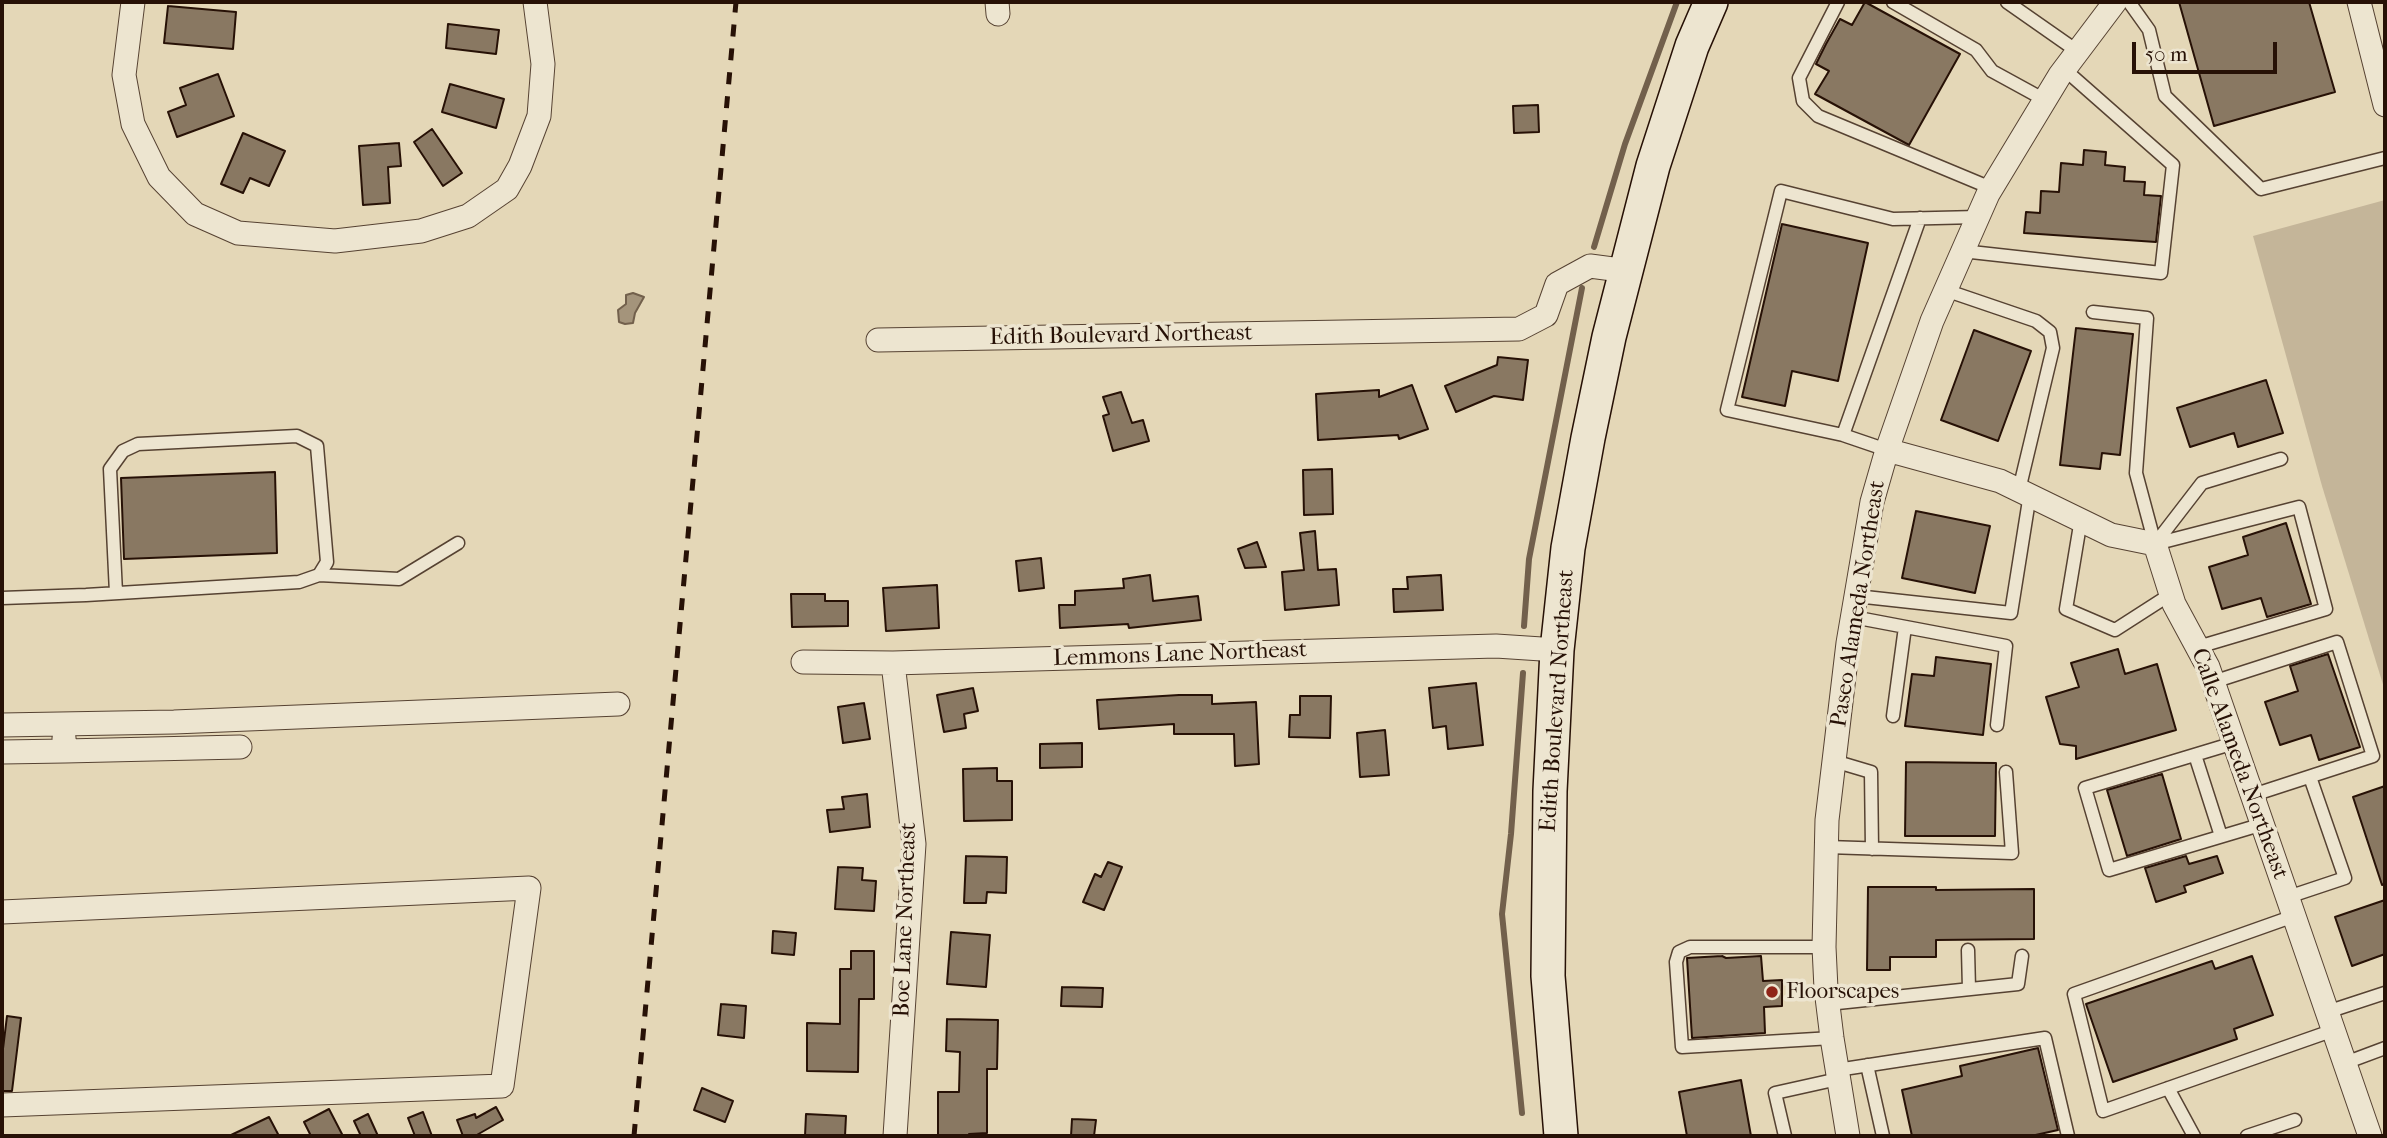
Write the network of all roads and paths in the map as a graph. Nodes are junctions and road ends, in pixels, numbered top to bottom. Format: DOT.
graph roads {
  1 [pos="133,2"];
  2 [pos="535,2"];
  3 [pos="1711,2"];
  4 [pos="1838,2"];
  5 [pos="1893,2"];
  6 [pos="2007,2"];
  7 [pos="2115,2"];
  8 [pos="2129,2"];
  9 [pos="2359,2"];
  10 [pos="2070,60"];
  11 [pos="2045,100"];
  12 [pos="2385,105"];
  13 [pos="2385,158"];
  14 [pos="1991,188"];
  15 [pos="1978,217"];
  16 [pos="1920,218"];
  17 [pos="1962,251"];
  18 [pos="1628,271"];
  19 [pos="1945,290"];
  20 [pos="2093,313"];
  21 [pos="878,340"];
  22 [pos="1843,435"];
  23 [pos="1887,450"];
  24 [pos="2281,459"];
  25 [pos="2024,492"];
  26 [pos="2081,519"];
  27 [pos="458,543"];
  28 [pos="2155,544"];
  29 [pos="319,575"];
  30 [pos="116,593"];
  31 [pos="2171,594"];
  32 [pos="2,598"];
  33 [pos="1854,606"];
  34 [pos="1905,626"];
  35 [pos="2198,647"];
  36 [pos="1556,650"];
  37 [pos="803,662"];
  38 [pos="893,663"];
  39 [pos="2213,682"];
  40 [pos="618,704"];
  41 [pos="1894,716"];
  42 [pos="62,724"];
  43 [pos="2,725"];
  44 [pos="1997,725"];
  45 [pos="2234,743"];
  46 [pos="240,747"];
  47 [pos="65,751"];
  48 [pos="2,752"];
  49 [pos="2194,755"];
  50 [pos="1834,761"];
  51 [pos="2006,772"];
  52 [pos="2310,777"];
  53 [pos="2253,795"];
  54 [pos="2263,824"];
  55 [pos="2221,836"];
  56 [pos="1827,847"];
  57 [pos="1872,849"];
  58 [pos="2291,907"];
  59 [pos="2,912"];
  60 [pos="1824,947"];
  61 [pos="1968,950"];
  62 [pos="2022,956"];
  63 [pos="1969,989"];
  64 [pos="2385,993"];
  65 [pos="1828,1004"];
  66 [pos="2331,1021"];
  67 [pos="1832,1038"];
  68 [pos="2385,1048"];
  69 [pos="2345,1063"];
  70 [pos="1867,1065"];
  71 [pos="1838,1074"];
  72 [pos="2168,1088"];
  73 [pos="2,1105"];
  74 [pos="2295,1120"];
  75 [pos="895,1136"];
  76 [pos="1561,1136"];
  77 [pos="1785,1136"];
  78 [pos="1848,1136"];
  79 [pos="1882,1136"];
  80 [pos="2068,1136"];
  81 [pos="2194,1136"];
  82 [pos="2247,1136"];
  83 [pos="2370,1136"];
  1 -- 2 [label="street"];
  3 -- 18 [label="street, Edith Boulevard Northeast"];
  4 -- 14 [label="lane"];
  5 -- 11 [label="lane"];
  6 -- 10 [label="lane"];
  7 -- 10 [label="street, Paseo Alameda Northeast"];
  8 -- 13 [label="lane"];
  9 -- 12 [label="street"];
  10 -- 11 [label="street, Paseo Alameda Northeast"];
  10 -- 17 [label="lane"];
  11 -- 14 [label="street, Paseo Alameda Northeast"];
  14 -- 15 [label="street, Paseo Alameda Northeast"];
  15 -- 16 [label="lane"];
  15 -- 17 [label="street, Paseo Alameda Northeast"];
  16 -- 22 [label="lane"];
  16 -- 22 [label="lane"];
  17 -- 19 [label="street, Paseo Alameda Northeast"];
  18 -- 21 [label="street, Edith Boulevard Northeast"];
  18 -- 36 [label="street, Edith Boulevard Northeast"];
  19 -- 23 [label="street, Paseo Alameda Northeast"];
  19 -- 25 [label="lane"];
  20 -- 28 [label="lane"];
  22 -- 23 [label="lane"];
  23 -- 25 [label="street"];
  23 -- 33 [label="street, Paseo Alameda Northeast"];
  24 -- 28 [label="lane"];
  25 -- 26 [label="street"];
  25 -- 33 [label="lane"];
  26 -- 28 [label="street"];
  26 -- 31 [label="lane"];
  27 -- 29 [label="lane"];
  28 -- 31 [label="street, Calle Alameda Northeast"];
  28 -- 35 [label="lane"];
  29 -- 30 [label="lane"];
  29 -- 30 [label="lane"];
  30 -- 32 [label="lane"];
  31 -- 35 [label="street, Calle Alameda Northeast"];
  33 -- 34 [label="lane"];
  33 -- 50 [label="street, Paseo Alameda Northeast"];
  34 -- 41 [label="lane"];
  34 -- 44 [label="lane"];
  35 -- 39 [label="street, Calle Alameda Northeast"];
  36 -- 38 [label="street, Lemmons Lane Northeast"];
  36 -- 76 [label="street, Edith Boulevard Northeast"];
  37 -- 38 [label="street, Lemmons Lane Northeast"];
  38 -- 75 [label="street, Boe Lane Northeast"];
  39 -- 45 [label="street, Calle Alameda Northeast"];
  39 -- 52 [label="lane"];
  40 -- 42 [label="street"];
  42 -- 43 [label="street"];
  42 -- 47 [label="street"];
  45 -- 49 [label="lane"];
  45 -- 53 [label="street, Calle Alameda Northeast"];
  46 -- 47 [label="street"];
  47 -- 48 [label="street"];
  49 -- 55 [label="lane"];
  49 -- 55 [label="lane"];
  50 -- 56 [label="street, Paseo Alameda Northeast"];
  50 -- 57 [label="lane"];
  51 -- 57 [label="lane"];
  52 -- 53 [label="lane"];
  52 -- 58 [label="lane"];
  53 -- 54 [label="street, Calle Alameda Northeast"];
  54 -- 55 [label="lane"];
  54 -- 58 [label="street, Calle Alameda Northeast"];
  56 -- 57 [label="lane"];
  56 -- 60 [label="street, Paseo Alameda Northeast"];
  58 -- 66 [label="street, Calle Alameda Northeast"];
  58 -- 72 [label="lane"];
  59 -- 73 [label="street"];
  60 -- 65 [label="street, Paseo Alameda Northeast"];
  60 -- 67 [label="lane"];
  61 -- 63 [label="lane"];
  62 -- 63 [label="lane"];
  63 -- 65 [label="lane"];
  64 -- 66 [label="lane"];
  65 -- 67 [label="street, Paseo Alameda Northeast"];
  66 -- 69 [label="street, Calle Alameda Northeast"];
  66 -- 72 [label="lane"];
  67 -- 71 [label="street, Paseo Alameda Northeast"];
  68 -- 69 [label="lane"];
  69 -- 83 [label="street, Calle Alameda Northeast"];
  70 -- 71 [label="lane"];
  70 -- 79 [label="lane"];
  70 -- 80 [label="lane"];
  71 -- 77 [label="lane"];
  71 -- 78 [label="street, Paseo Alameda Northeast"];
  72 -- 81 [label="lane"];
  74 -- 82 [label="lane"];
}
